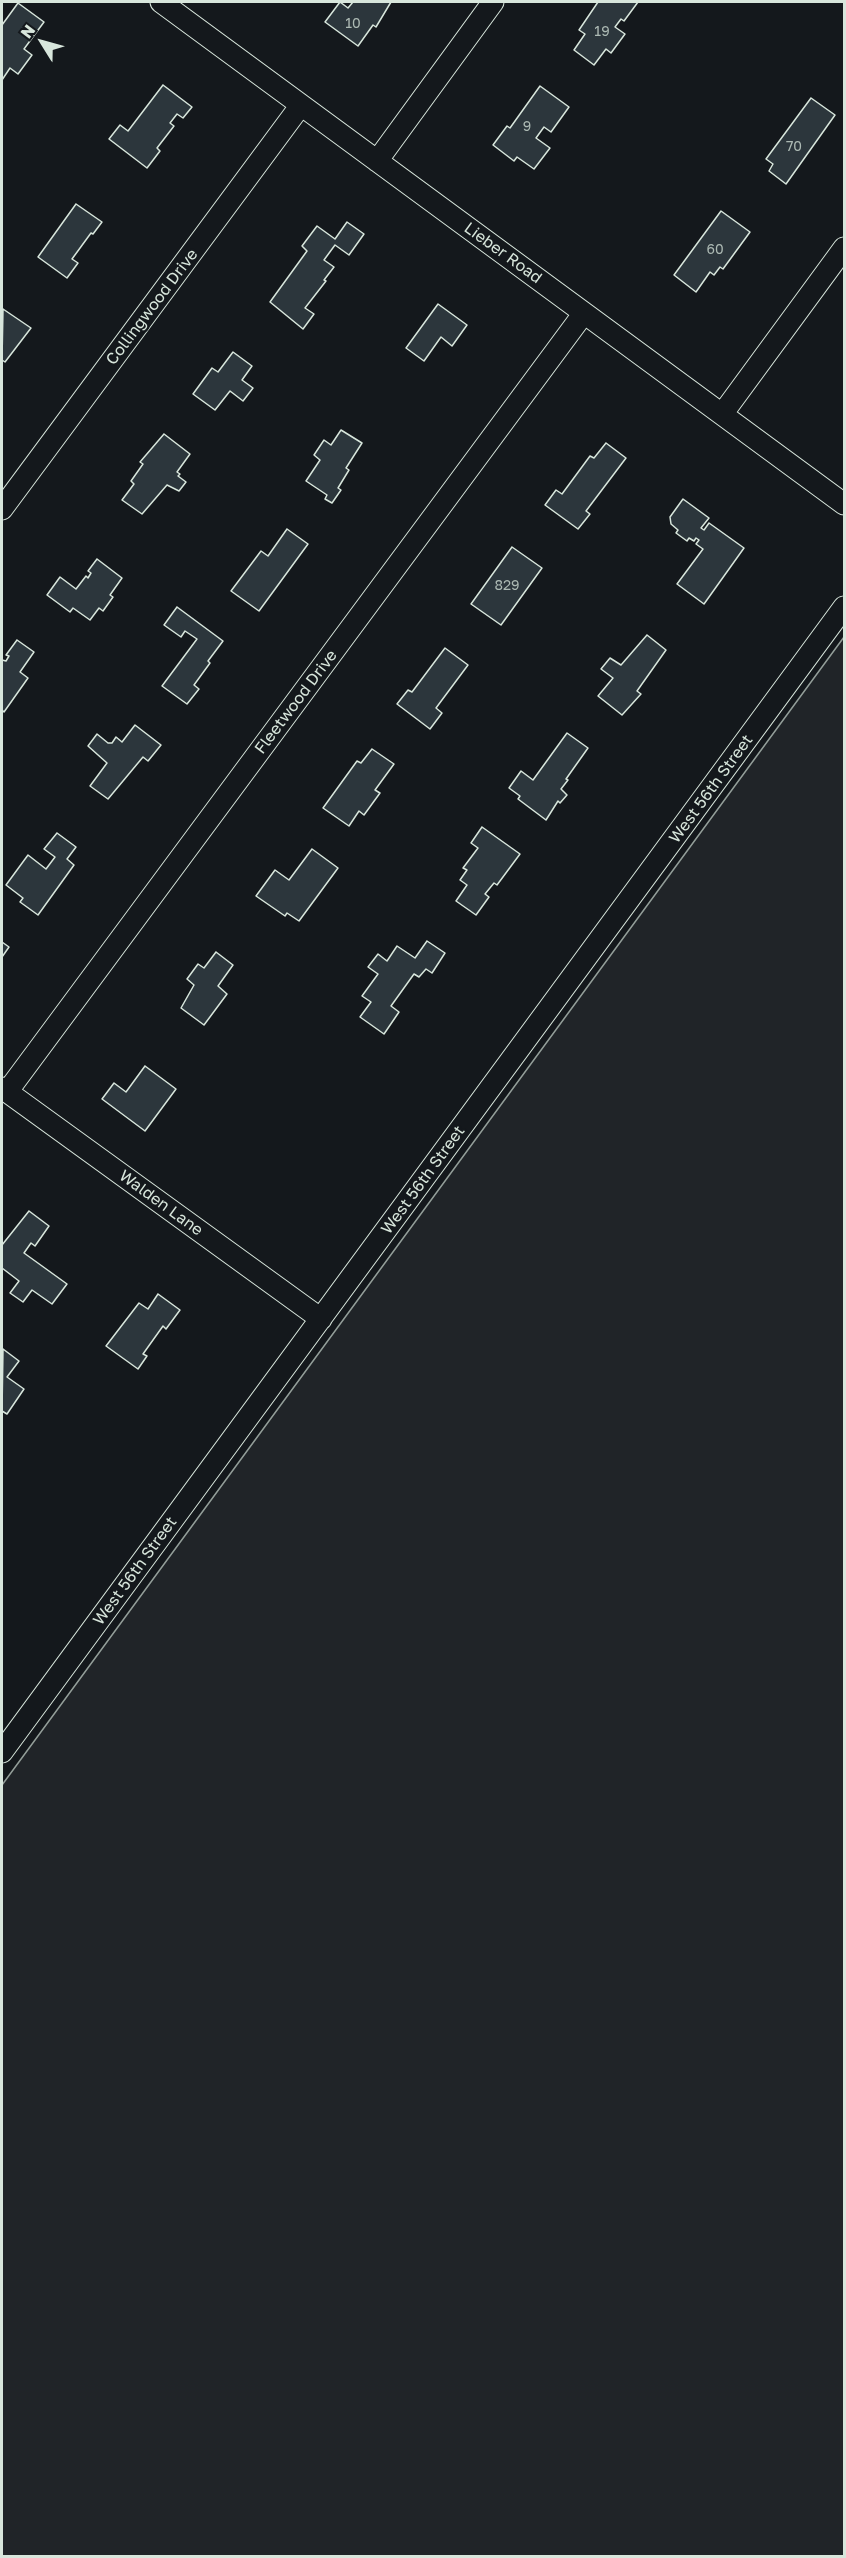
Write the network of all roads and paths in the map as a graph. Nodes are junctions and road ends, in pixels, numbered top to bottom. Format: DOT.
graph roads {
  1 [pos="161,2"];
  2 [pos="493,2"];
  3 [pos="301,105"];
  4 [pos="377,160"];
  5 [pos="844,248"];
  6 [pos="584,313"];
  7 [pos="723,413"];
  8 [pos="844,504"];
  9 [pos="2,509"];
  10 [pos="844,607"];
  11 [pos="4,1090"];
  12 [pos="321,1319"];
  13 [pos="2,1752"];
  1 -- 3 [label="street, Lieber Road"];
  2 -- 4 [label="street"];
  3 -- 4 [label="street, Lieber Road"];
  3 -- 9 [label="street, Collingwood Drive"];
  4 -- 6 [label="street, Lieber Road"];
  5 -- 7 [label="street"];
  6 -- 7 [label="street, Lieber Road"];
  6 -- 11 [label="street, Fleetwood Drive"];
  7 -- 8 [label="street, Lieber Road"];
  10 -- 12 [label="street, West 56th Street"];
  11 -- 12 [label="street, Walden Lane"];
  12 -- 13 [label="street, West 56th Street"];
}
